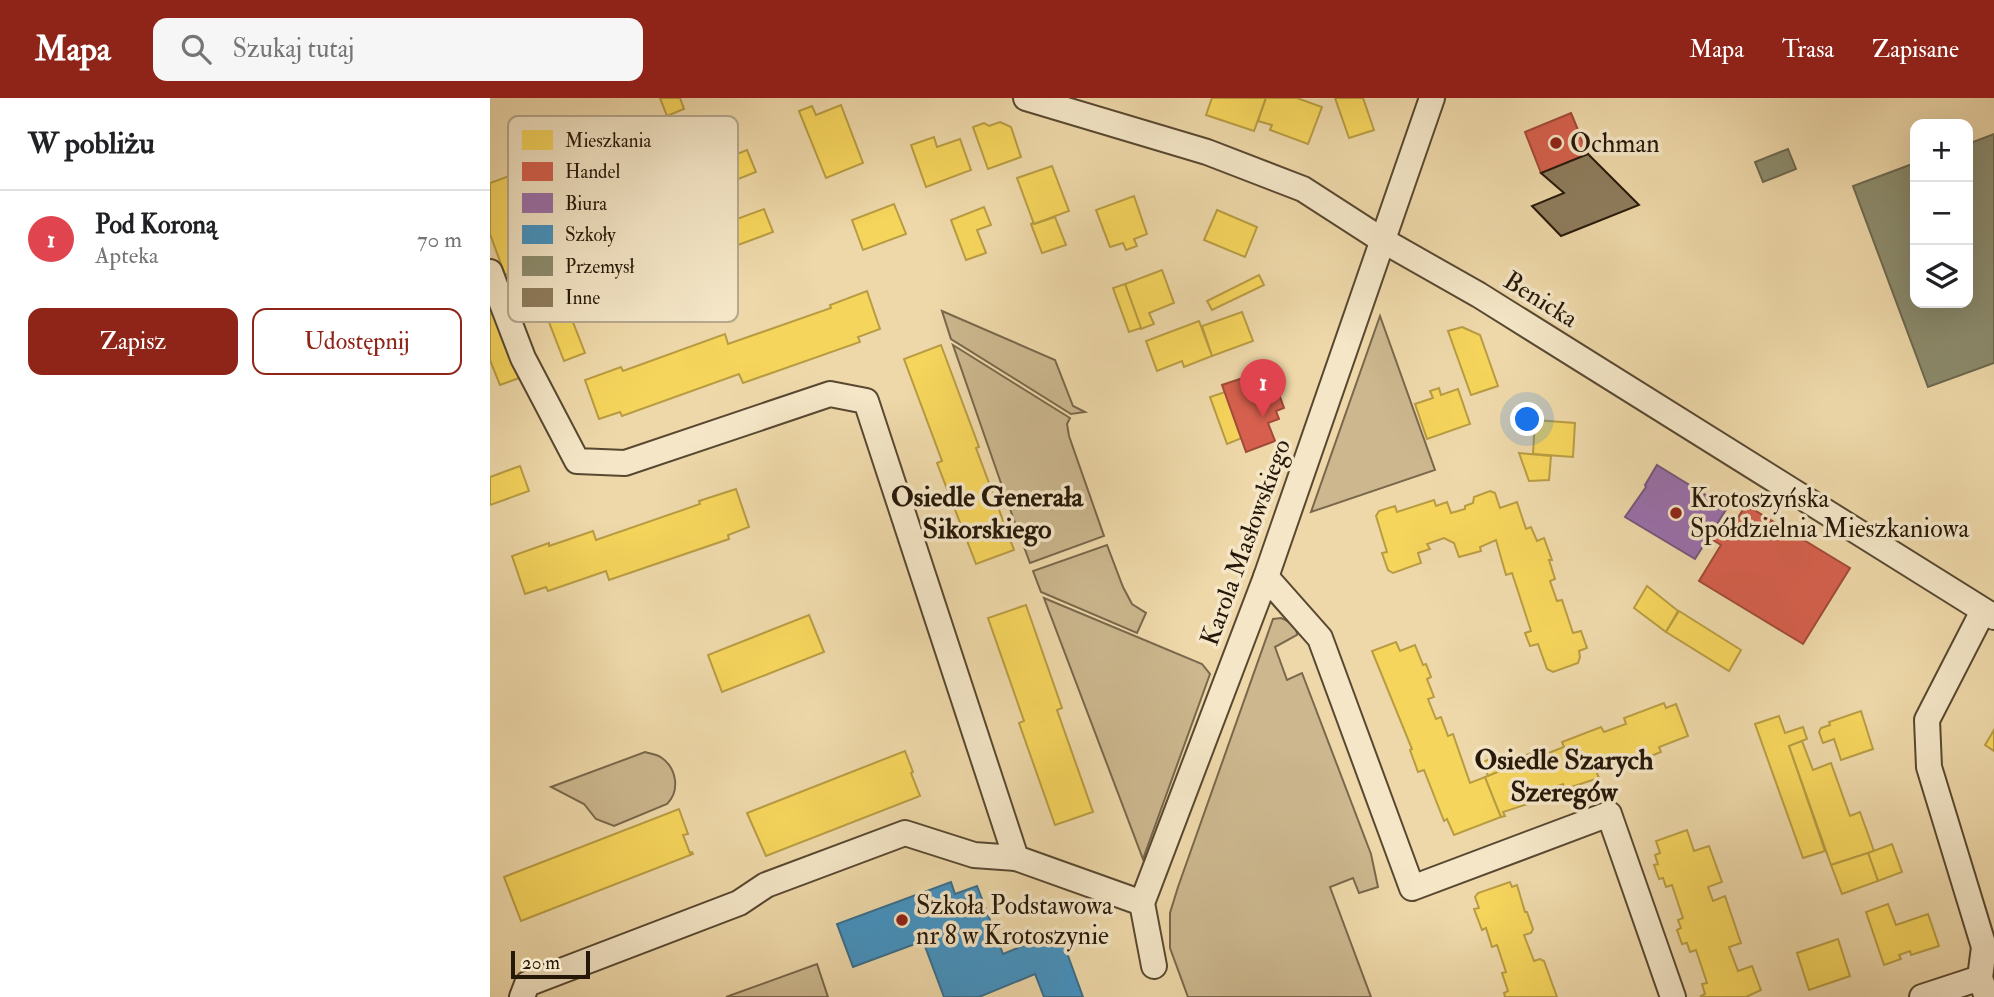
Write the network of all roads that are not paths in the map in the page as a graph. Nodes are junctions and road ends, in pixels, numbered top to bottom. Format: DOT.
graph roads {
  1 [pos="1026,98"];
  2 [pos="1432,98"];
  3 [pos="1382,240"];
  4 [pos="490,272"];
  5 [pos="508,319"];
  6 [pos="509,322"];
  7 [pos="1266,577"];
  8 [pos="1989,614"];
  9 [pos="1016,858"];
  10 [pos="1142,903"];
  11 [pos="1154,966"];
  12 [pos="1983,988"];
  13 [pos="522,997"];
  14 [pos="1674,997"];
  15 [pos="1922,997"];
  1 -- 3 [label="street, Benicka"];
  2 -- 3 [label="street, Karola Masłowskiego"];
  3 -- 7 [label="street, Karola Masłowskiego"];
  3 -- 8 [label="street, Benicka"];
  4 -- 5 [label="street"];
  6 -- 9 [label="street"];
  7 -- 10 [label="street, Karola Masłowskiego"];
  7 -- 14 [label="street"];
  8 -- 12 [label="street"];
  9 -- 10 [label="street"];
  9 -- 13 [label="street"];
  10 -- 11 [label="street"];
  12 -- 15 [label="street"];
}
